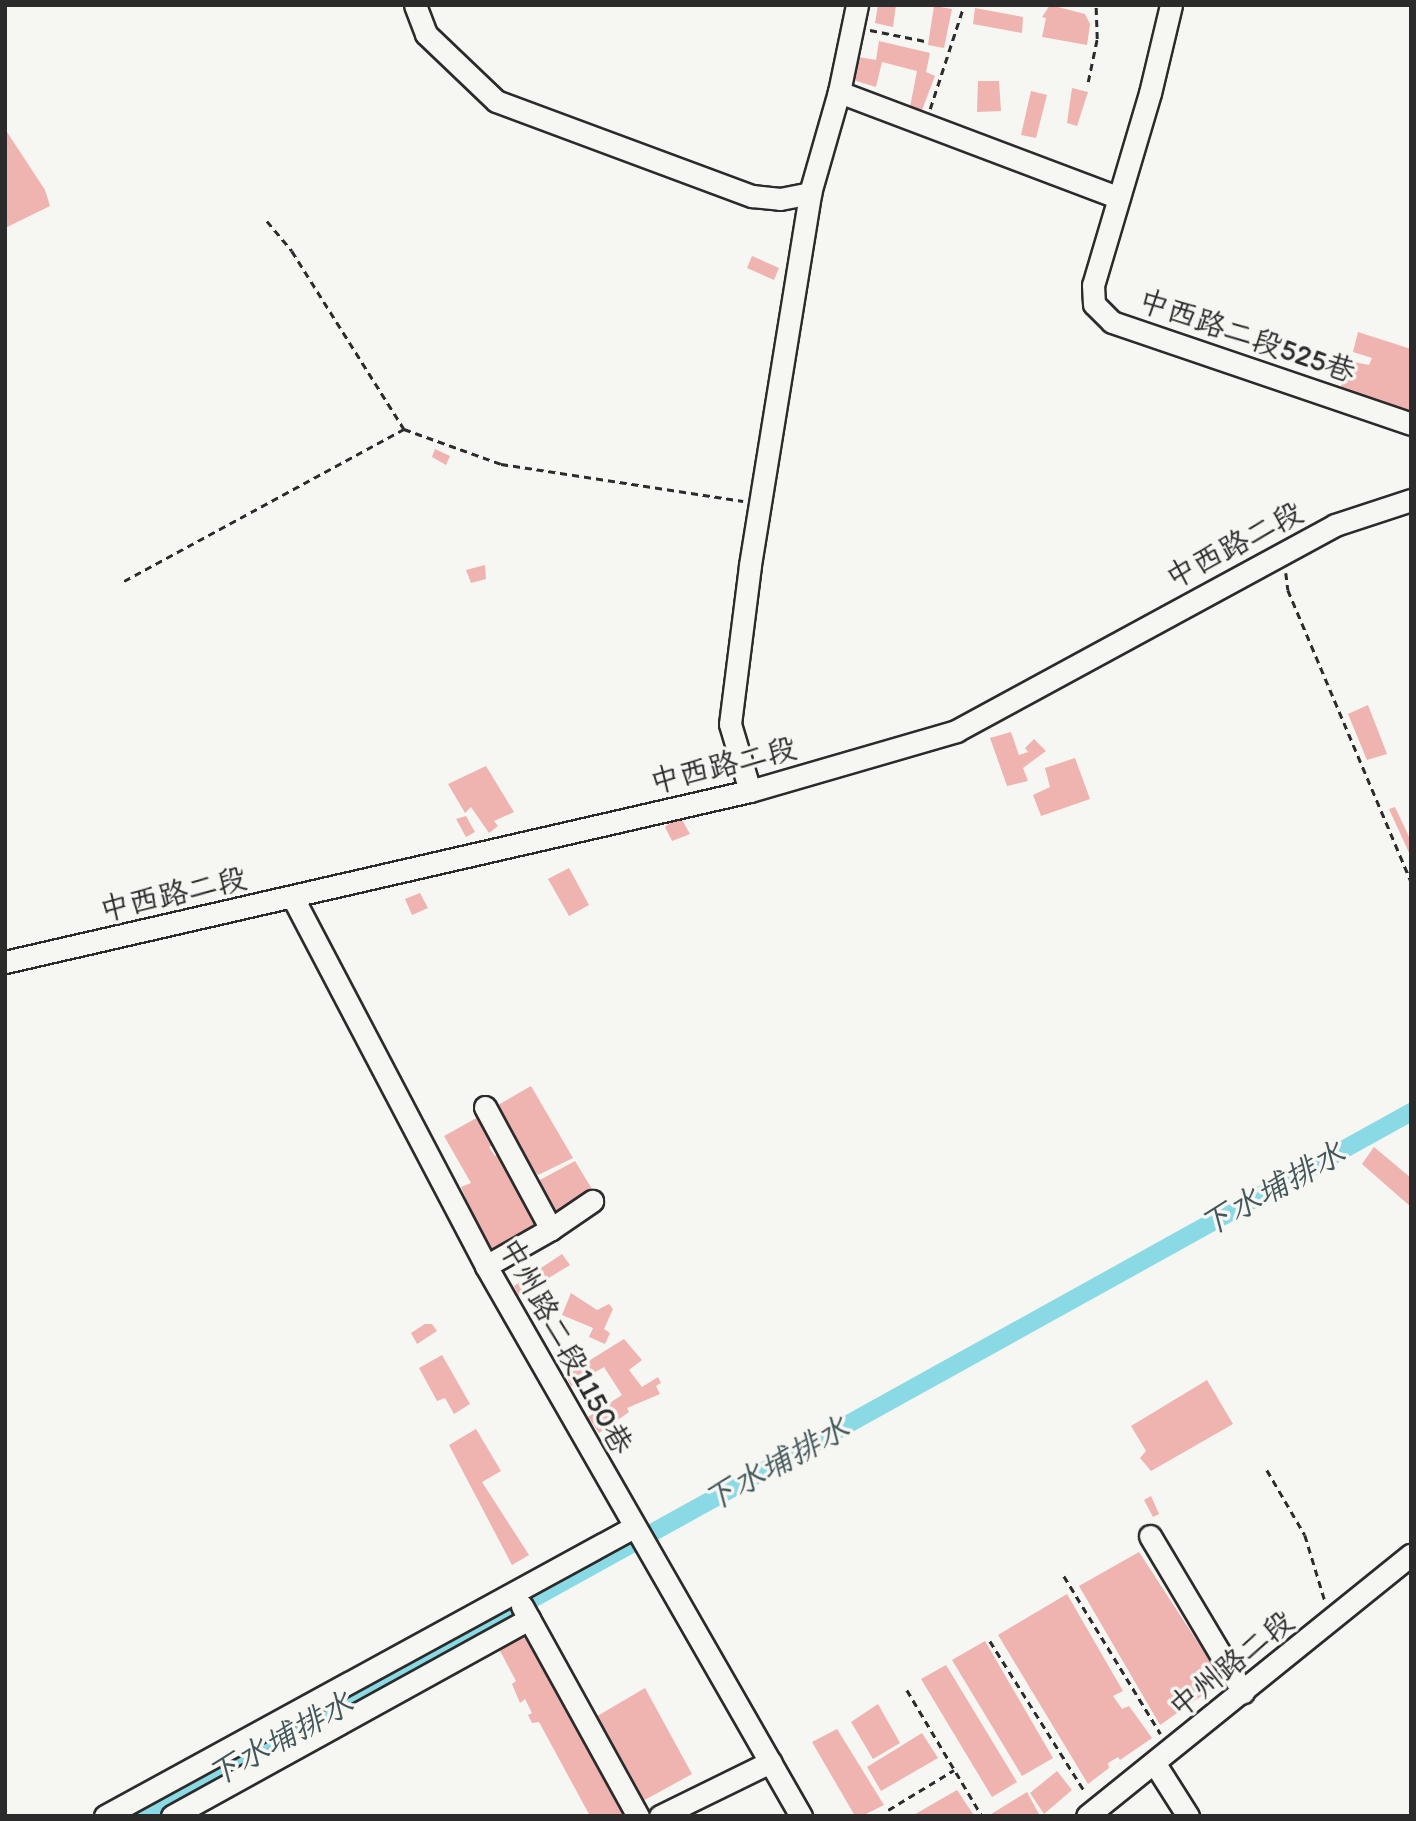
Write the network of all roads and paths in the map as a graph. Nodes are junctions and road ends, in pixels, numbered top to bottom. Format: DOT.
graph roads {
  1 [pos="415,5"];
  2 [pos="964,5"];
  3 [pos="1096,5"];
  4 [pos="1171,5"];
  5 [pos="855,16"];
  6 [pos="925,41"];
  7 [pos="1088,82"];
  8 [pos="839,92"];
  9 [pos="926,122"];
  10 [pos="810,193"];
  11 [pos="1119,198"];
  12 [pos="267,221"];
  13 [pos="1411,424"];
  14 [pos="404,429"];
  15 [pos="1411,500"];
  16 [pos="760,504"];
  17 [pos="1284,552"];
  18 [pos="124,581"];
  19 [pos="750,791"];
  20 [pos="1411,881"];
  21 [pos="293,898"];
  22 [pos="5,962"];
  23 [pos="485,1107"];
  24 [pos="592,1201"];
  25 [pos="551,1229"];
  26 [pos="486,1266"];
  27 [pos="1267,1470"];
  28 [pos="634,1527"];
  29 [pos="1150,1536"];
  30 [pos="1411,1555"];
  31 [pos="1064,1576"];
  32 [pos="514,1592"];
  33 [pos="529,1619"];
  34 [pos="1329,1622"];
  35 [pos="990,1641"];
  36 [pos="908,1690"];
  37 [pos="1243,1692"];
  38 [pos="1163,1757"];
  39 [pos="770,1762"];
  40 [pos="954,1769"];
  41 [pos="888,1810"];
  42 [pos="1091,1813"];
  43 [pos="106,1816"];
  44 [pos="172,1816"];
  45 [pos="638,1816"];
  46 [pos="660,1816"];
  47 [pos="801,1816"];
  48 [pos="982,1816"];
  49 [pos="1188,1816"];
  1 -- 10 [label="street"];
  2 -- 9 [label="path"];
  3 -- 7 [label="path"];
  4 -- 11 [label="street, 中西路二段525巷"];
  5 -- 6 [label="path"];
  5 -- 8 [label="street"];
  8 -- 9 [label="street"];
  8 -- 10 [label="street"];
  9 -- 11 [label="street"];
  10 -- 16 [label="street"];
  11 -- 13 [label="street, 中西路二段525巷"];
  12 -- 14 [label="path"];
  14 -- 16 [label="path"];
  14 -- 18 [label="path"];
  15 -- 17 [label="street, 中西路二段"];
  16 -- 19 [label="street"];
  17 -- 19 [label="street, 中西路二段"];
  17 -- 20 [label="path"];
  19 -- 21 [label="street, 中西路二段"];
  21 -- 22 [label="street, 中西路二段"];
  21 -- 26 [label="street, 中州路二段1150巷"];
  23 -- 25 [label="street"];
  24 -- 25 [label="street"];
  25 -- 26 [label="street"];
  26 -- 28 [label="street, 中州路二段1150巷"];
  27 -- 34 [label="path"];
  28 -- 32 [label="street"];
  28 -- 39 [label="street, 中州路二段1150巷"];
  29 -- 37 [label="street"];
  30 -- 34 [label="street, 中州路二段"];
  31 -- 38 [label="path"];
  32 -- 33 [label="street"];
  32 -- 43 [label="street"];
  33 -- 44 [label="street"];
  33 -- 45 [label="street"];
  34 -- 37 [label="street, 中州路二段"];
  35 -- 42 [label="path"];
  36 -- 40 [label="path"];
  37 -- 38 [label="street, 中州路二段"];
  38 -- 42 [label="street, 中州路二段"];
  38 -- 49 [label="street"];
  39 -- 46 [label="street"];
  39 -- 47 [label="street, 中州路二段1150巷"];
  40 -- 41 [label="path"];
  40 -- 48 [label="path"];
}
